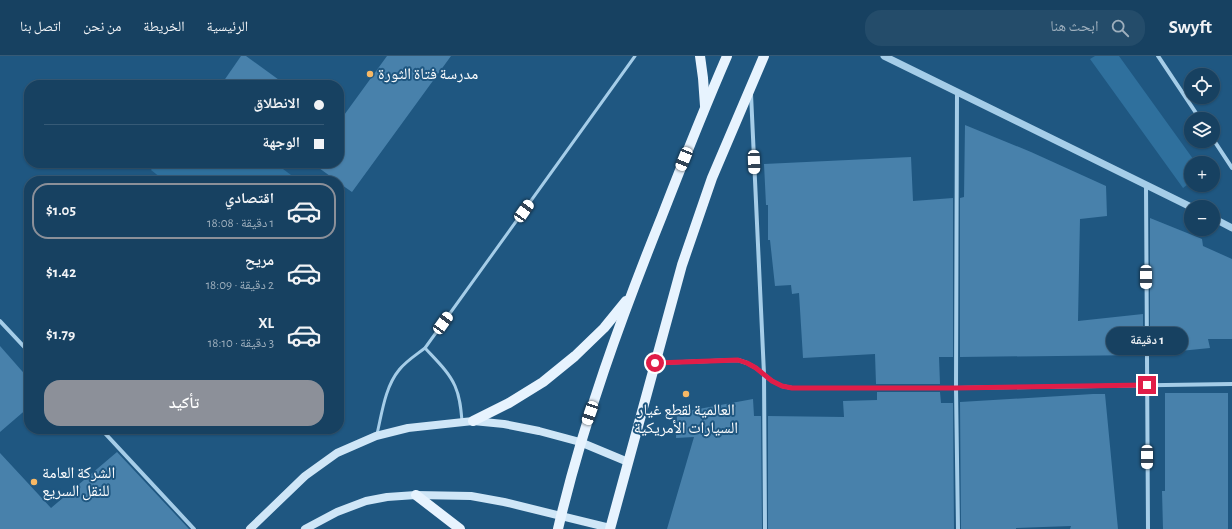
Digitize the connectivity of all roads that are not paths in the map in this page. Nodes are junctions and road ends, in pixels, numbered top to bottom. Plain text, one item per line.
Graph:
1 (635, 56) edge
2 (700, 56) edge
3 (727, 56) edge
4 (764, 56) edge
5 (884, 56) edge
6 (1158, 56) edge
7 (751, 86) junction
8 (957, 93) junction
9 (705, 108) junction
10 (1195, 112) edge
11 (1219, 148) edge
12 (1232, 168) edge
13 (1146, 184) junction
14 (1184, 203) edge
15 (1220, 222) edge
16 (1232, 228) edge
17 (630, 296) junction
18 (0, 321) edge
19 (24, 347) edge
20 (425, 348) junction
21 (655, 363) junction
22 (764, 374) junction
23 (1232, 384) edge
24 (1147, 385) junction
25 (956, 388) junction
26 (468, 422) junction
27 (106, 434) edge
28 (376, 436) junction
29 (580, 442) junction
30 (628, 462) junction
31 (416, 495) junction
32 (562, 515) junction
33 (610, 528) edge
34 (194, 529) edge
35 (250, 529) edge
36 (305, 529) edge
37 (460, 529) edge
38 (558, 529) edge
39 (765, 529) edge
40 (958, 529) edge
41 (1148, 529) edge

1 - 20 lane
2 - 9 main road
3 - 9 main road
4 - 7 main road
5 - 8 street
6 - 10 street
7 - 21 main road
7 - 22 street
8 - 13 street
8 - 25 street
9 - 17 main road
11 - 12 street
13 - 14 street
13 - 24 street
15 - 16 street
17 - 26 main road
17 - 29 main road
18 - 19 street
20 - 26 lane
20 - 28 lane
21 - 22 street
21 - 30 main road
22 - 25 street
22 - 39 street
23 - 24 street
24 - 25 street
24 - 41 street
25 - 40 street
26 - 28 main road
26 - 29 main road
27 - 34 street
28 - 35 main road
29 - 30 main road
29 - 32 main road
30 - 33 main road
31 - 32 main road
31 - 36 main road
31 - 37 main road
32 - 33 main road
32 - 38 main road

